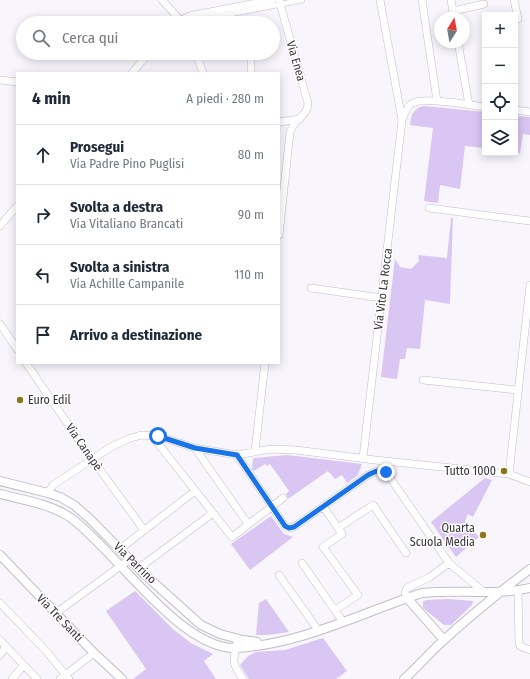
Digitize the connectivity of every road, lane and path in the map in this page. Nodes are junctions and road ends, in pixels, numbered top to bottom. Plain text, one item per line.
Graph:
1 (162, 0) edge
2 (272, 0) edge
3 (302, 0) edge
4 (380, 0) edge
5 (422, 0) edge
6 (451, 0) edge
7 (514, 0) edge
8 (280, 2) edge
9 (484, 4) dead end
10 (453, 12) edge
11 (459, 12) edge
12 (517, 12) edge
13 (175, 16) edge
14 (189, 16) edge
15 (210, 16) edge
16 (459, 48) edge
17 (143, 60) edge
18 (198, 60) edge
19 (251, 60) edge
20 (133, 72) edge
21 (203, 72) edge
22 (251, 72) edge
23 (0, 80) edge
24 (16, 82) edge
25 (437, 101) junction
26 (469, 105) junction
27 (482, 107) edge
28 (518, 110) edge
29 (530, 112) edge
30 (300, 119) junction
31 (402, 120) junction
32 (280, 122) edge
33 (16, 207) edge
34 (429, 208) dead end
35 (280, 219) edge
36 (530, 221) edge
37 (0, 226) edge
38 (530, 285) edge
39 (311, 288) dead end
40 (382, 298) junction
41 (0, 324) edge
42 (16, 348) edge
43 (27, 364) edge
44 (265, 364) edge
45 (423, 380) dead end
46 (518, 390) junction
47 (152, 436) junction
48 (195, 448) junction
49 (255, 451) junction
50 (237, 455) junction
51 (364, 458) junction
52 (92, 459) junction
53 (509, 474) junction
54 (0, 481) edge
55 (530, 482) edge
56 (195, 491) junction
57 (48, 493) junction
58 (0, 494) edge
59 (283, 498) dead end
60 (323, 506) junction
61 (272, 507) junction
62 (213, 513) junction
63 (248, 524) junction
64 (338, 528) junction
65 (144, 530) junction
66 (120, 549) junction
67 (406, 553) dead end
68 (0, 557) edge
69 (130, 559) junction
70 (302, 563) dead end
71 (449, 563) junction
72 (121, 566) junction
73 (139, 568) junction
74 (530, 568) edge
75 (279, 575) dead end
76 (530, 588) edge
77 (518, 591) junction
78 (484, 592) junction
79 (499, 592) junction
80 (407, 598) junction
81 (0, 603) edge
82 (335, 610) junction
83 (56, 613) junction
84 (343, 622) junction
85 (318, 630) junction
86 (238, 639) junction
87 (0, 640) edge
88 (444, 640) junction
89 (270, 643) junction
90 (6, 647) junction
91 (236, 648) junction
92 (530, 650) edge
93 (94, 652) junction
94 (0, 655) edge
95 (24, 665) junction
96 (65, 678) edge
97 (12, 679) edge
98 (37, 679) edge
99 (122, 679) edge
100 (243, 679) edge
101 (404, 679) edge

1 - 13 street
2 - 14 street
3 - 8 street
4 - 31 street
5 - 25 street
6 - 10 street
7 - 12 street
8 - 15 street
8 - 30 street, Via Enea
9 - 11 street
16 - 26 street
17 - 20 street
18 - 21 street
19 - 22 street
23 - 24 street
25 - 26 street
25 - 31 street
26 - 27 street
28 - 29 street
30 - 32 street
30 - 35 street, Via Enea
31 - 40 street, Via Vito La Rocca
33 - 37 street
34 - 36 street
38 - 46 street
39 - 40 street
40 - 51 street, Via Vito La Rocca
41 - 42 street
43 - 52 street, Via Canapè
44 - 49 street
45 - 46 street
46 - 53 street
47 - 48 street
47 - 52 street
47 - 56 street
48 - 50 street
48 - 63 street
49 - 50 street
49 - 51 street
50 - 61 street
51 - 53 street
52 - 57 street
52 - 65 street, Via Canapè
53 - 55 street
54 - 57 street, Via Parrino
56 - 62 street
56 - 65 street
57 - 66 street, Via Parrino
58 - 72 street, Via Parrino
59 - 61 street
60 - 61 street
60 - 64 street
60 - 71 street
61 - 63 street
62 - 63 street
62 - 73 street
64 - 67 street
64 - 82 street
65 - 66 street
66 - 69 street, Via Parrino
68 - 83 street, Via Tre Santi
69 - 72 street
69 - 73 street, Via Parrino
70 - 82 street
71 - 78 street
71 - 80 street
72 - 83 street
72 - 91 street, Via Parrino
73 - 86 street, Via Parrino
74 - 79 street
75 - 85 street
76 - 77 street, Via Parrino
77 - 79 street, Via Parrino
77 - 92 street
78 - 79 street, Via Parrino
78 - 80 street, Via Parrino
79 - 88 street
80 - 84 street, Via Parrino
80 - 88 street
81 - 96 street
82 - 84 street
83 - 93 street, Via Tre Santi
84 - 85 street, Via Parrino
85 - 89 street, Via Parrino
86 - 89 street, Via Parrino
86 - 91 street
87 - 90 street
88 - 101 street
89 - 91 street, Via Parrino
90 - 94 street
90 - 95 street
91 - 100 street
93 - 96 street
93 - 99 street, Via Tre Santi
95 - 97 street
95 - 98 street

